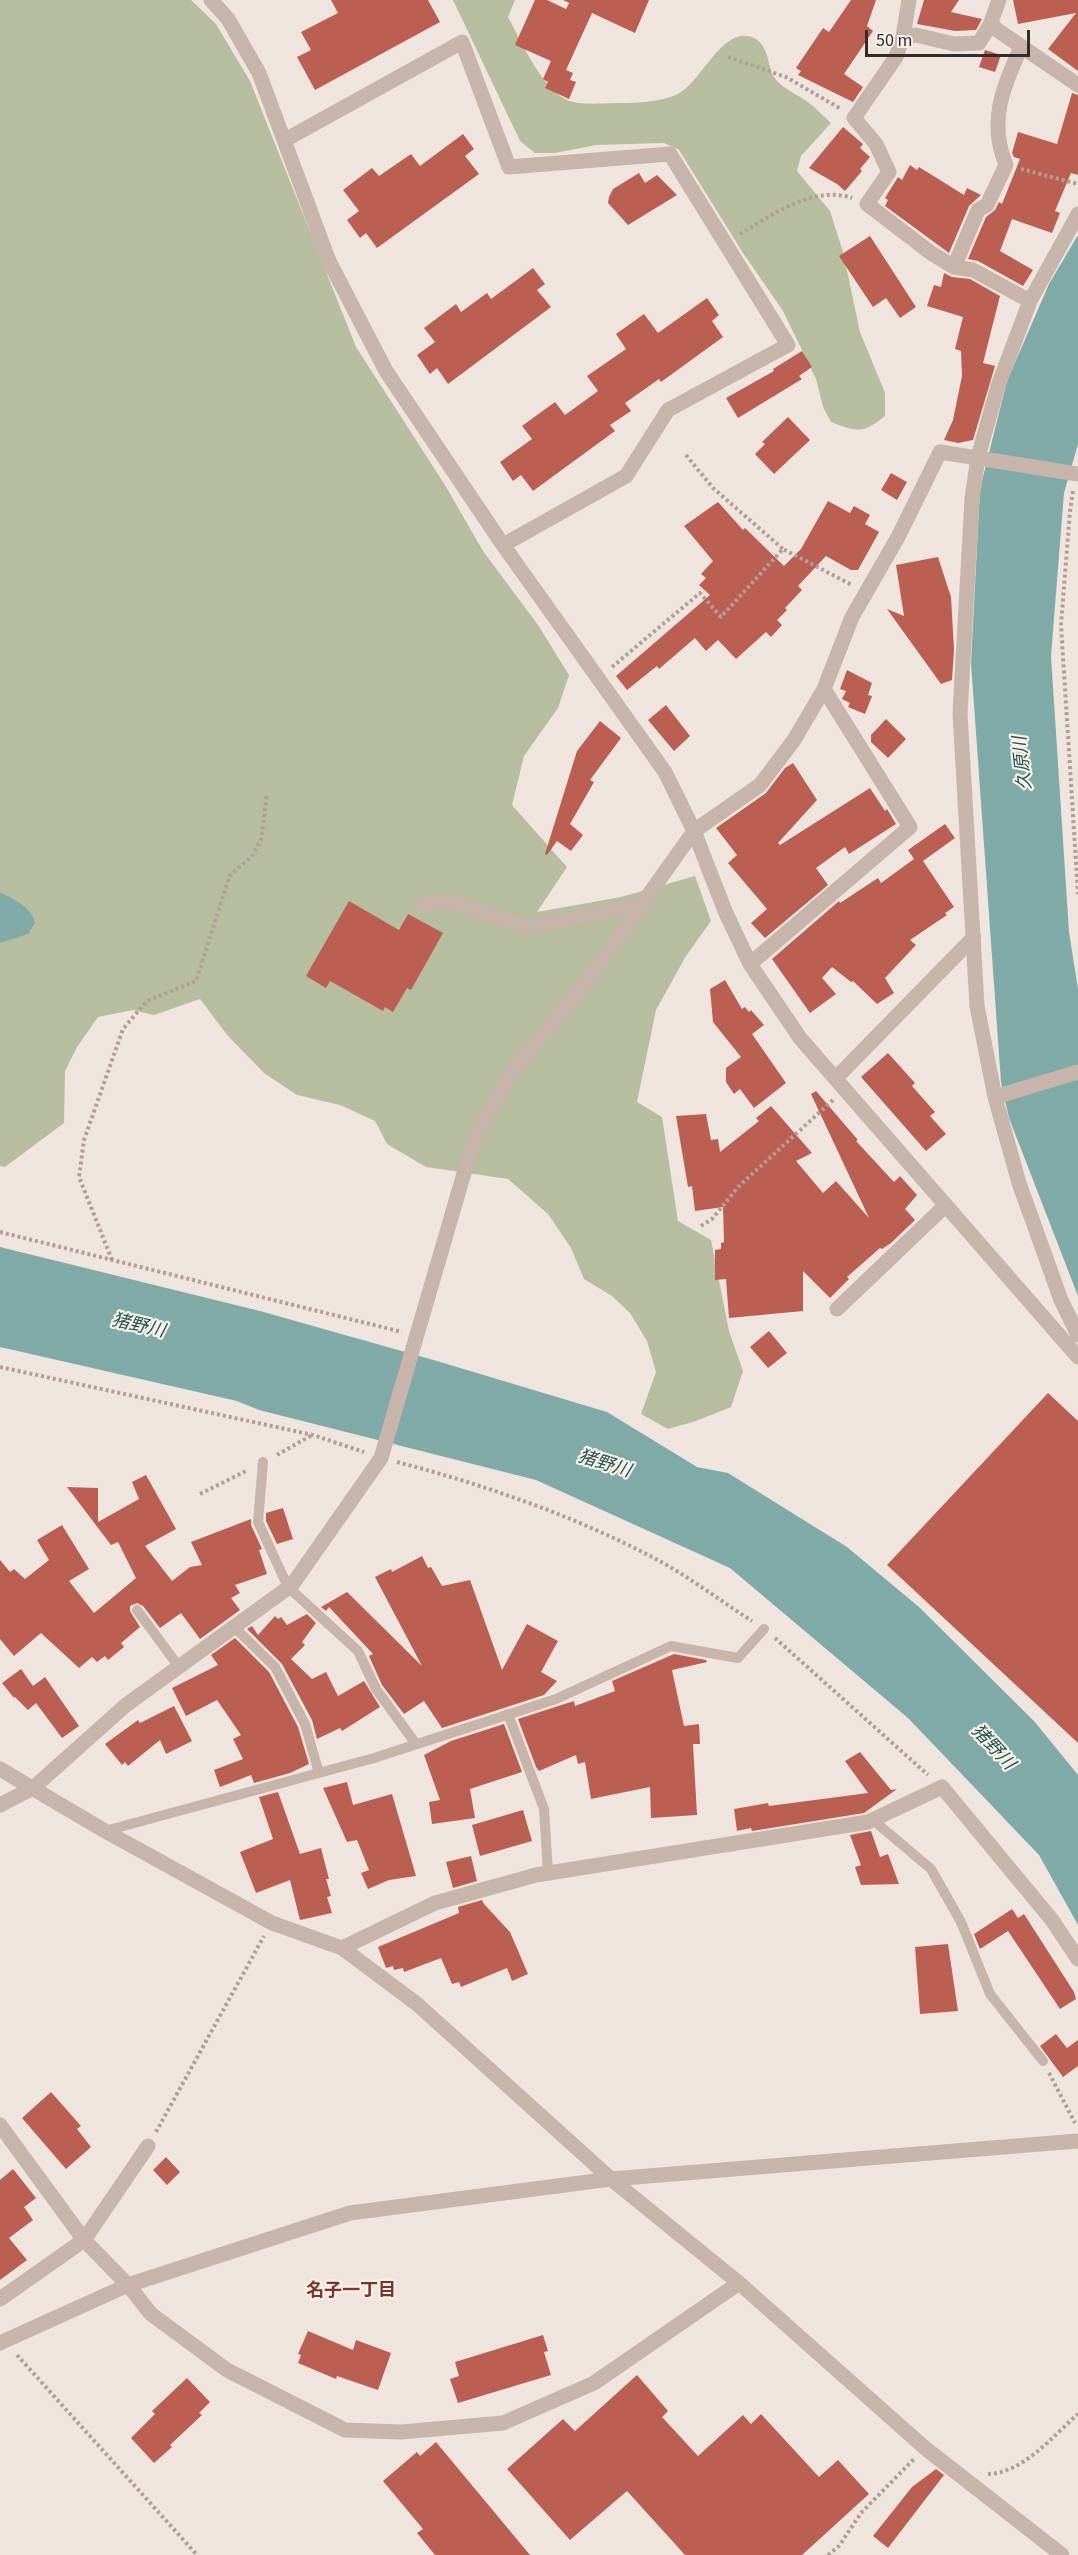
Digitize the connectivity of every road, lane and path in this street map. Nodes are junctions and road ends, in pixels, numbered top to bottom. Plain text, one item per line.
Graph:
1 (211, 0) edge
2 (909, 0) edge
3 (999, 0) edge
4 (990, 25) junction
5 (903, 37) junction
6 (1021, 47) junction
7 (728, 57) dead end
8 (1078, 85) edge
9 (854, 118) junction
10 (285, 140) junction
11 (1006, 165) junction
12 (1078, 184) edge
13 (867, 204) junction
14 (1078, 214) edge
15 (724, 243) junction
16 (954, 267) junction
17 (1030, 301) junction
18 (686, 455) dead end
19 (978, 457) junction
20 (1077, 474) edge
21 (503, 544) junction
22 (783, 549) junction
23 (866, 592) junction
24 (598, 679) junction
25 (824, 689) junction
26 (267, 794) dead end
27 (694, 831) junction
28 (1078, 894) edge
29 (642, 904) junction
30 (421, 905) dead end
31 (974, 937) junction
32 (750, 964) junction
33 (1078, 1072) edge
34 (840, 1084) junction
35 (994, 1097) junction
36 (945, 1206) junction
37 (701, 1226) dead end
38 (0, 1232) edge
39 (112, 1260) junction
40 (837, 1309) dead end
41 (417, 1335) junction
42 (1078, 1335) edge
43 (1078, 1357) edge
44 (0, 1367) edge
45 (382, 1453) junction
46 (264, 1462) dead end
47 (288, 1587) junction
48 (137, 1610) dead end
49 (234, 1627) junction
50 (764, 1629) junction
51 (179, 1667) junction
52 (508, 1714) junction
53 (416, 1744) junction
54 (0, 1768) edge
55 (319, 1773) junction
56 (942, 1787) junction
57 (33, 1788) junction
58 (0, 1805) edge
59 (873, 1820) junction
60 (105, 1832) junction
61 (548, 1873) junction
62 (272, 1923) junction
63 (342, 1948) junction
64 (1078, 1959) edge
65 (1043, 2061) joint
66 (0, 2125) edge
67 (1078, 2129) edge
68 (1078, 2141) edge
69 (148, 2146) joint
70 (611, 2180) junction
71 (84, 2240) junction
72 (739, 2283) junction
73 (128, 2285) junction
74 (0, 2299) edge
75 (1, 2340) edge
76 (1078, 2414) edge
77 (925, 2448) junction
78 (960, 2475) junction
79 (197, 2555) edge
80 (828, 2555) edge
81 (1062, 2555) edge

1 - 10 street
2 - 5 street
3 - 4 street
4 - 5 street
4 - 6 street
5 - 9 street
6 - 8 street
6 - 11 street
7 - 9 path
9 - 13 street
10 - 15 street
10 - 21 street
11 - 12 path
11 - 16 street
13 - 15 path
13 - 16 street
14 - 17 street
15 - 21 street
16 - 17 street
17 - 19 street
18 - 22 path
19 - 20 street
19 - 23 street
19 - 31 street
20 - 28 path
21 - 24 street
22 - 23 path
22 - 24 path
23 - 25 street
24 - 27 street
25 - 27 street
25 - 32 street
26 - 39 path
27 - 29 street
27 - 32 street
29 - 30 street
29 - 41 street
31 - 34 street
31 - 35 street
32 - 34 street
33 - 35 street
34 - 36 street
34 - 37 path
35 - 42 street
36 - 40 street
36 - 43 street
38 - 39 path
39 - 41 path
41 - 45 street
44 - 45 path
45 - 47 street
45 - 50 path
46 - 47 lane
47 - 49 street
47 - 53 lane
48 - 51 lane
49 - 51 street
49 - 55 lane
50 - 52 lane
50 - 56 path
51 - 57 street
52 - 53 lane
52 - 61 lane
53 - 55 lane
54 - 57 street
55 - 60 lane
56 - 59 street
56 - 64 street
57 - 58 street
57 - 60 street
59 - 61 street
59 - 65 lane
60 - 62 street
61 - 63 street
62 - 63 street
62 - 69 path
63 - 70 street
65 - 67 path
66 - 71 street
68 - 70 street
69 - 71 street
70 - 72 street
70 - 73 street
71 - 73 street
71 - 74 street
72 - 73 street
72 - 77 street
73 - 75 street
75 - 79 path
76 - 78 path
77 - 78 street
77 - 80 path
78 - 81 street

